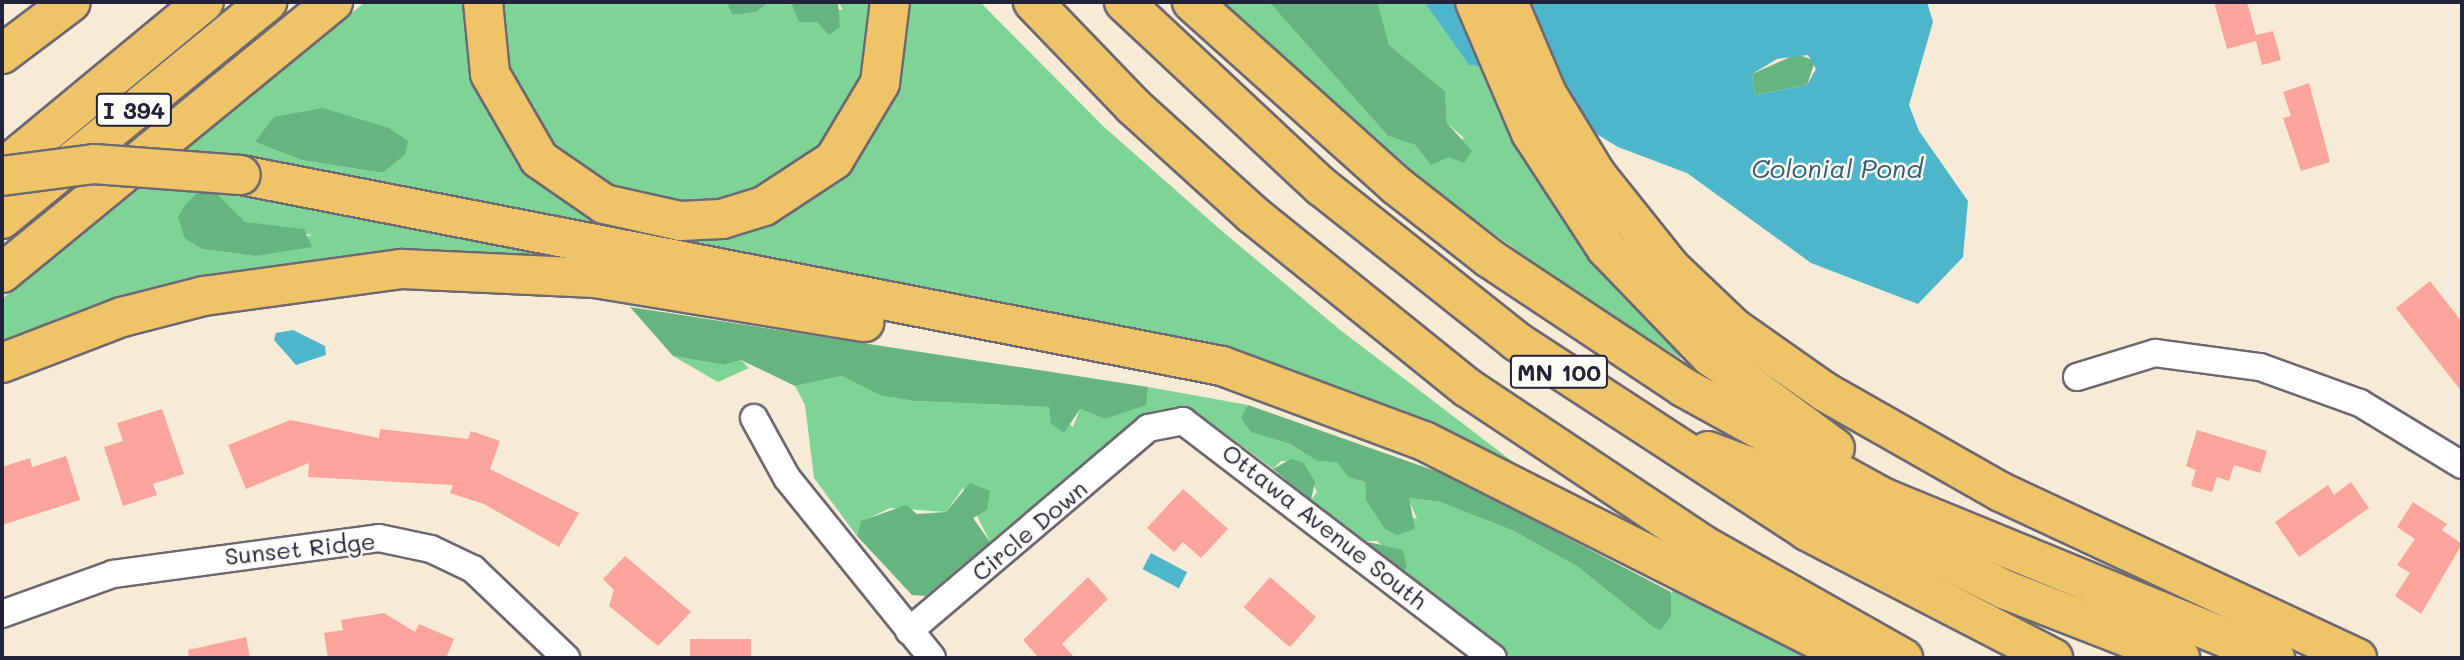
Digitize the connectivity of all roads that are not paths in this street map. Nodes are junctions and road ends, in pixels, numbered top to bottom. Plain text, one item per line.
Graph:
1 (71, 2) edge
2 (163, 2) edge
3 (204, 2) edge
4 (267, 2) edge
5 (333, 2) edge
6 (483, 2) edge
7 (890, 2) edge
8 (1033, 2) edge
9 (1124, 2) edge
10 (1192, 2) edge
11 (1475, 2) edge
12 (1508, 2) edge
13 (2, 54) edge
14 (2, 141) edge
15 (2, 169) edge
16 (2, 176) edge
17 (2, 219) edge
18 (1620, 237) junction
19 (2, 273) edge
20 (2, 363) edge
21 (2077, 377) dead end
22 (1312, 397) junction
23 (754, 418) dead end
24 (1148, 428) joint
25 (1642, 428) junction
26 (2462, 465) edge
27 (1958, 526) junction
28 (2, 614) edge
29 (909, 631) junction
30 (566, 658) edge
31 (932, 658) edge
32 (1493, 658) edge
33 (1853, 658) edge
34 (1903, 658) edge
35 (2053, 658) edge
36 (2180, 658) edge
37 (2275, 658) edge
38 (2357, 658) edge

1 - 13 highway
2 - 14 highway
3 - 15 highway
4 - 17 highway, I 394
5 - 19 highway
6 - 7 highway
8 - 34 highway, MN 100
9 - 25 highway, MN 100
10 - 27 highway
11 - 18 highway
12 - 18 highway
16 - 22 highway, bridge
18 - 27 highway
18 - 38 highway
20 - 22 highway
21 - 26 street
22 - 33 highway
23 - 29 street
24 - 29 street, Circle Down
24 - 32 street, Ottawa Avenue South
25 - 35 highway, MN 100
25 - 36 highway
27 - 37 highway
28 - 30 street, Sunset Ridge
29 - 31 street

